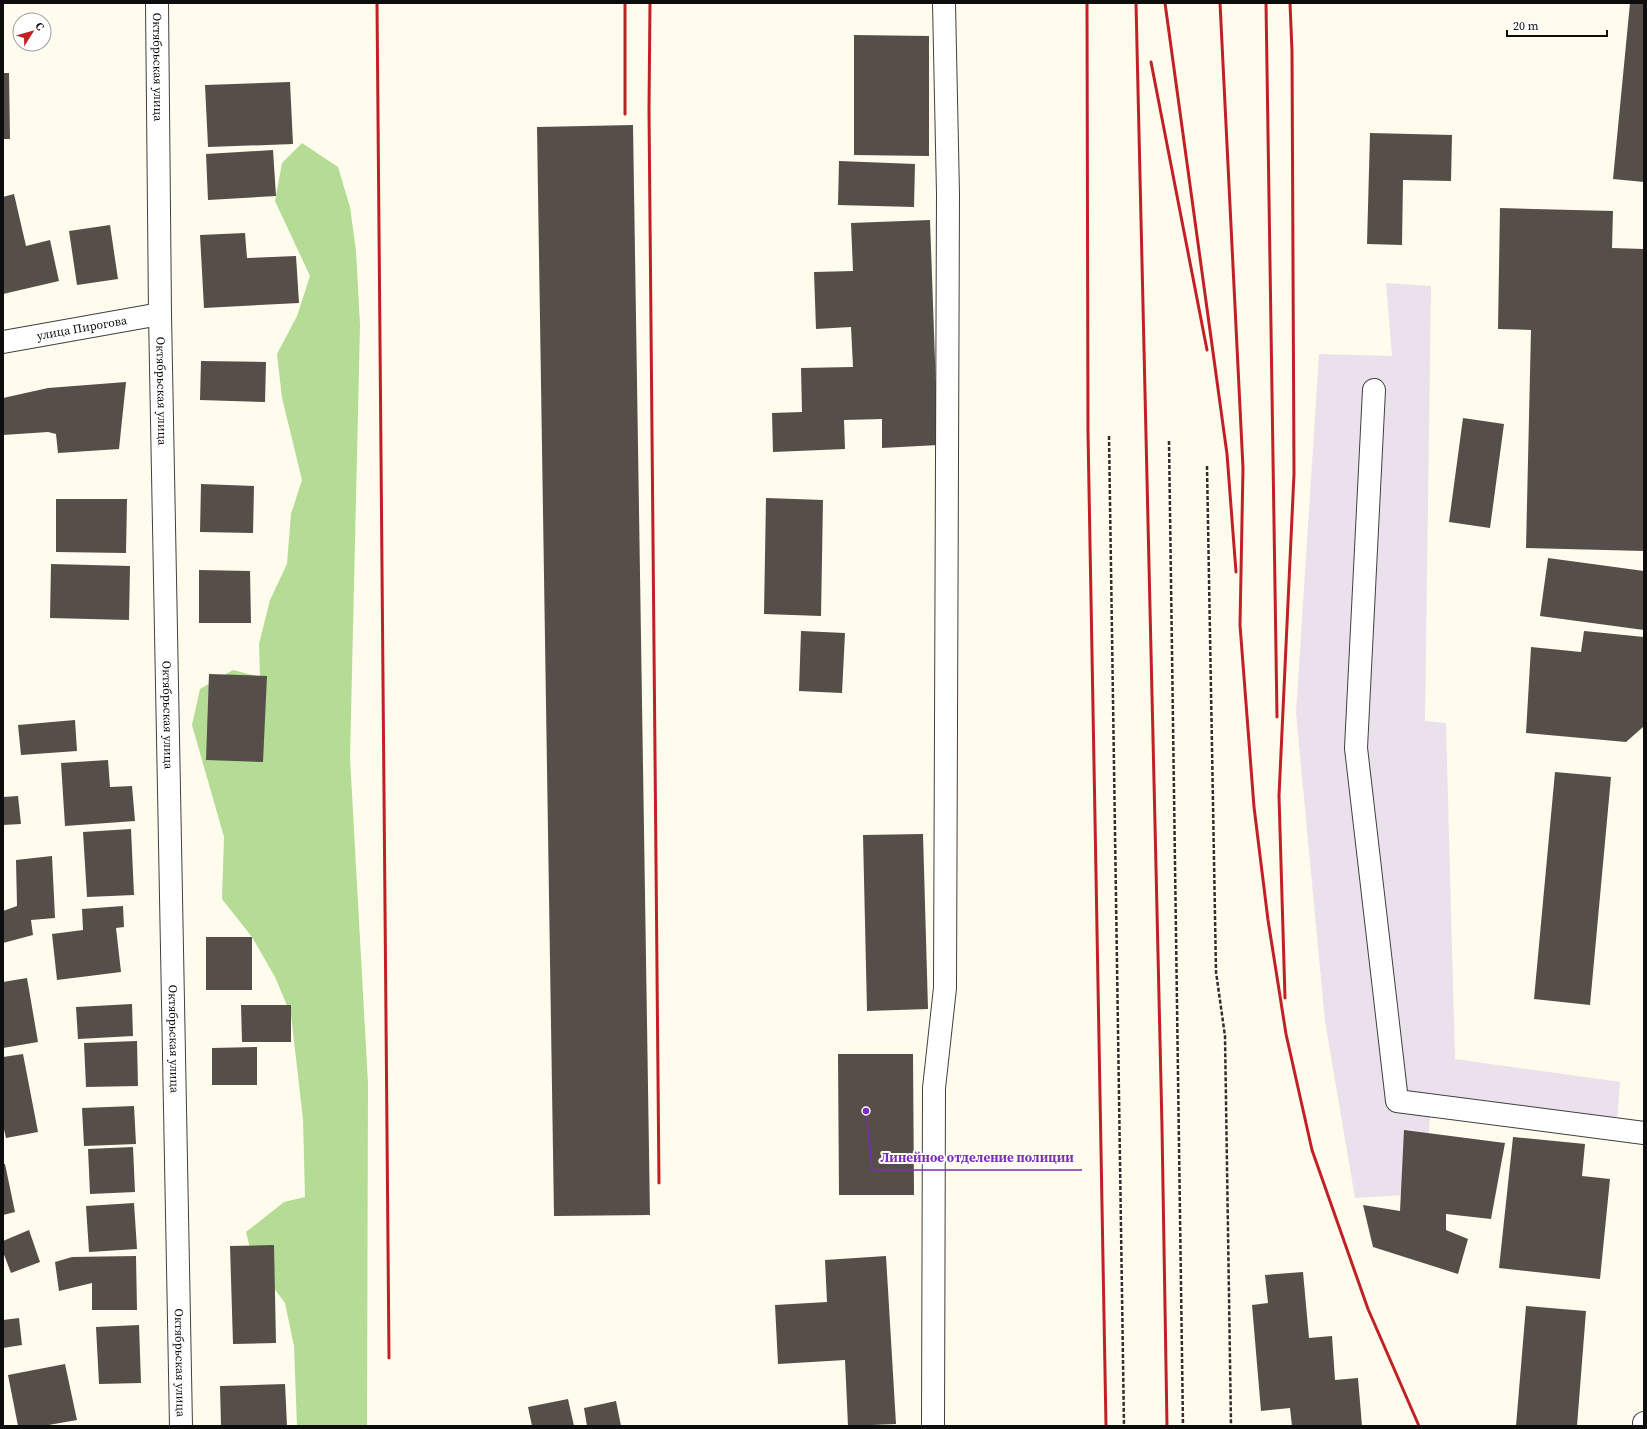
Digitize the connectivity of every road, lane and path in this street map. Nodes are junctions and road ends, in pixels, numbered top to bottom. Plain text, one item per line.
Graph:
1 (157, 3) edge
2 (944, 3) edge
3 (160, 314) junction
4 (3, 342) edge
5 (1374, 390) dead end
6 (1109, 436) dead end
7 (1169, 441) dead end
8 (1207, 466) dead end
9 (1644, 1133) edge
10 (1644, 1423) edge
11 (181, 1426) edge
12 (933, 1426) edge
13 (1124, 1426) edge
14 (1183, 1426) edge
15 (1230, 1426) edge
16 (1644, 1426) edge

1 - 3 street, Октябрьская улица
2 - 12 street
3 - 4 street, улица Пирогова
3 - 11 street, Октябрьская улица
5 - 9 street
6 - 13 path
7 - 14 path
8 - 15 path
10 - 16 street

